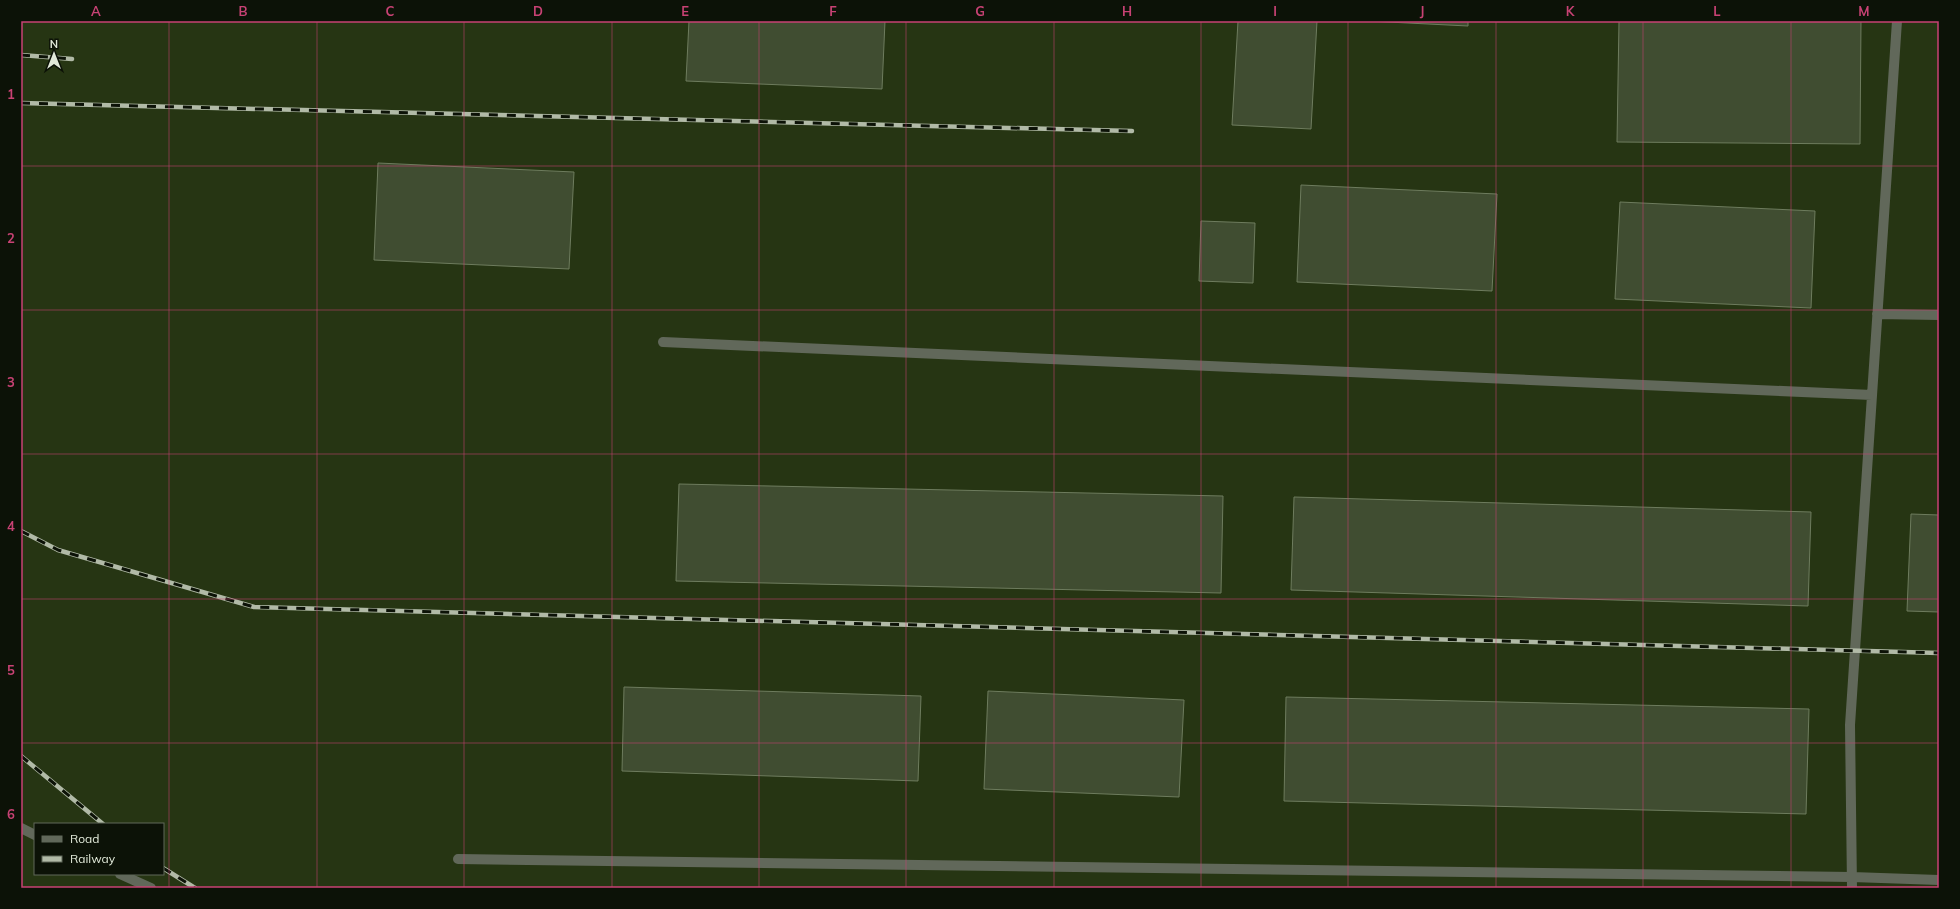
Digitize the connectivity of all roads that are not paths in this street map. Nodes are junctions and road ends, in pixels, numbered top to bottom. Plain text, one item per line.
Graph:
1 (1897, 21) edge
2 (1877, 314) junction
3 (1939, 315) edge
4 (663, 342) dead end
5 (1872, 395) junction
6 (21, 828) edge
7 (34, 834) edge
8 (458, 859) dead end
9 (122, 875) edge
10 (1852, 877) junction
11 (1939, 880) edge
12 (151, 888) edge
13 (1852, 888) edge

1 - 2 street
2 - 3 street
2 - 5 street
4 - 5 street
5 - 10 street
6 - 7 street
8 - 10 street
9 - 12 street
10 - 11 street
10 - 13 street

